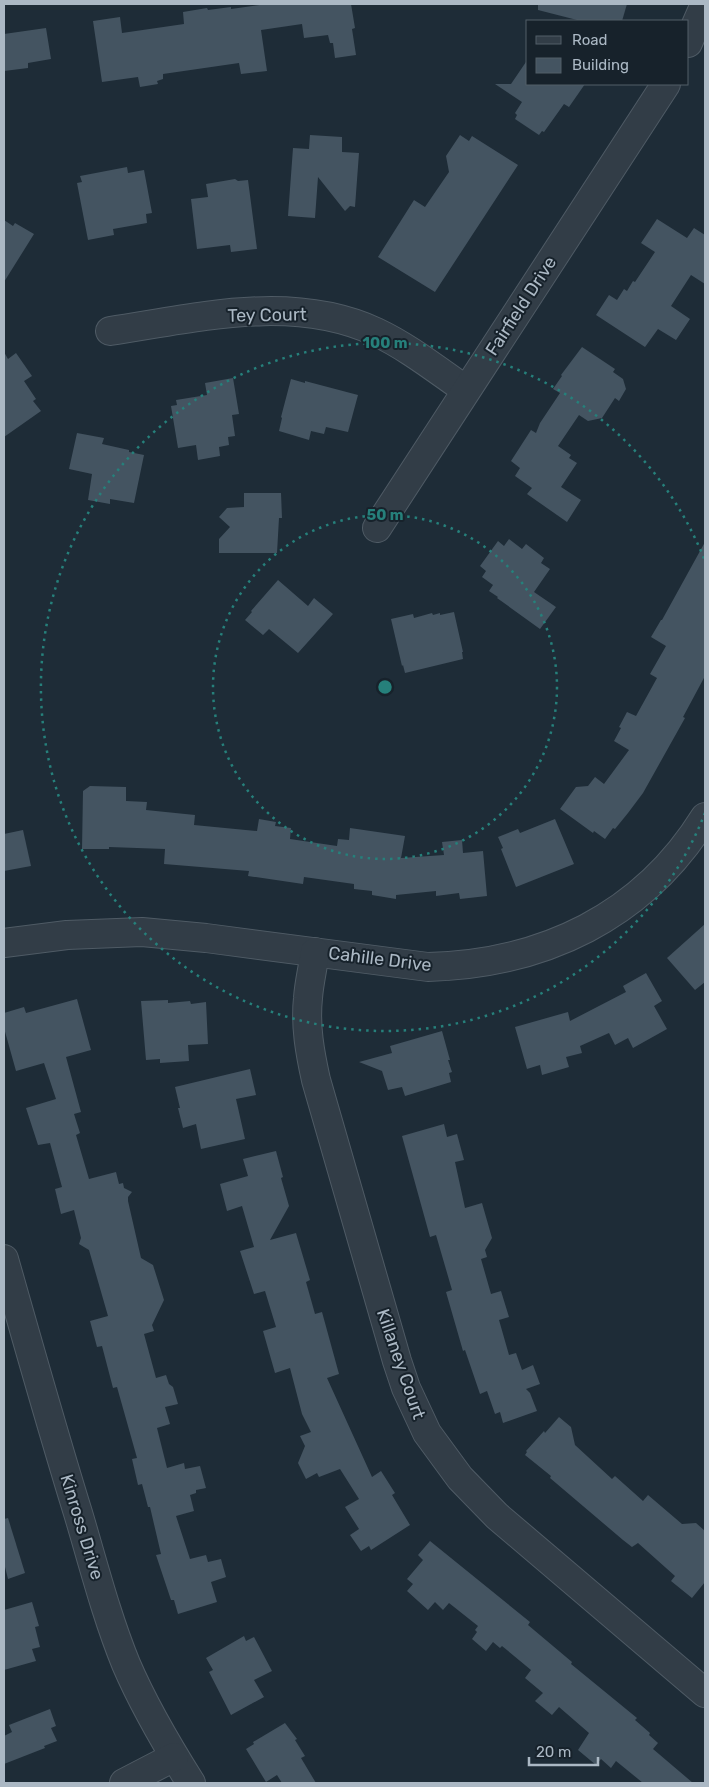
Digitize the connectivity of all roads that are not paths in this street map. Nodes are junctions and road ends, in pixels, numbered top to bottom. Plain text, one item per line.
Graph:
1 (705, 4) edge
2 (689, 42) edge
3 (665, 85) edge
4 (110, 331) dead end
5 (466, 390) junction
6 (377, 528) dead end
7 (705, 817) edge
8 (4, 943) edge
9 (315, 952) junction
10 (4, 1259) edge
11 (705, 1692) edge
12 (174, 1757) junction
13 (124, 1783) edge
14 (191, 1783) edge

1 - 2 street
3 - 5 street, Fairfield Drive
4 - 5 street, Tey Court
5 - 6 street, Fairfield Drive
7 - 9 street, Cahille Drive
8 - 9 street, Cahille Drive
9 - 11 street, Killaney Court
10 - 12 street, Kinross Drive
12 - 13 street
12 - 14 street, Kinross Drive

